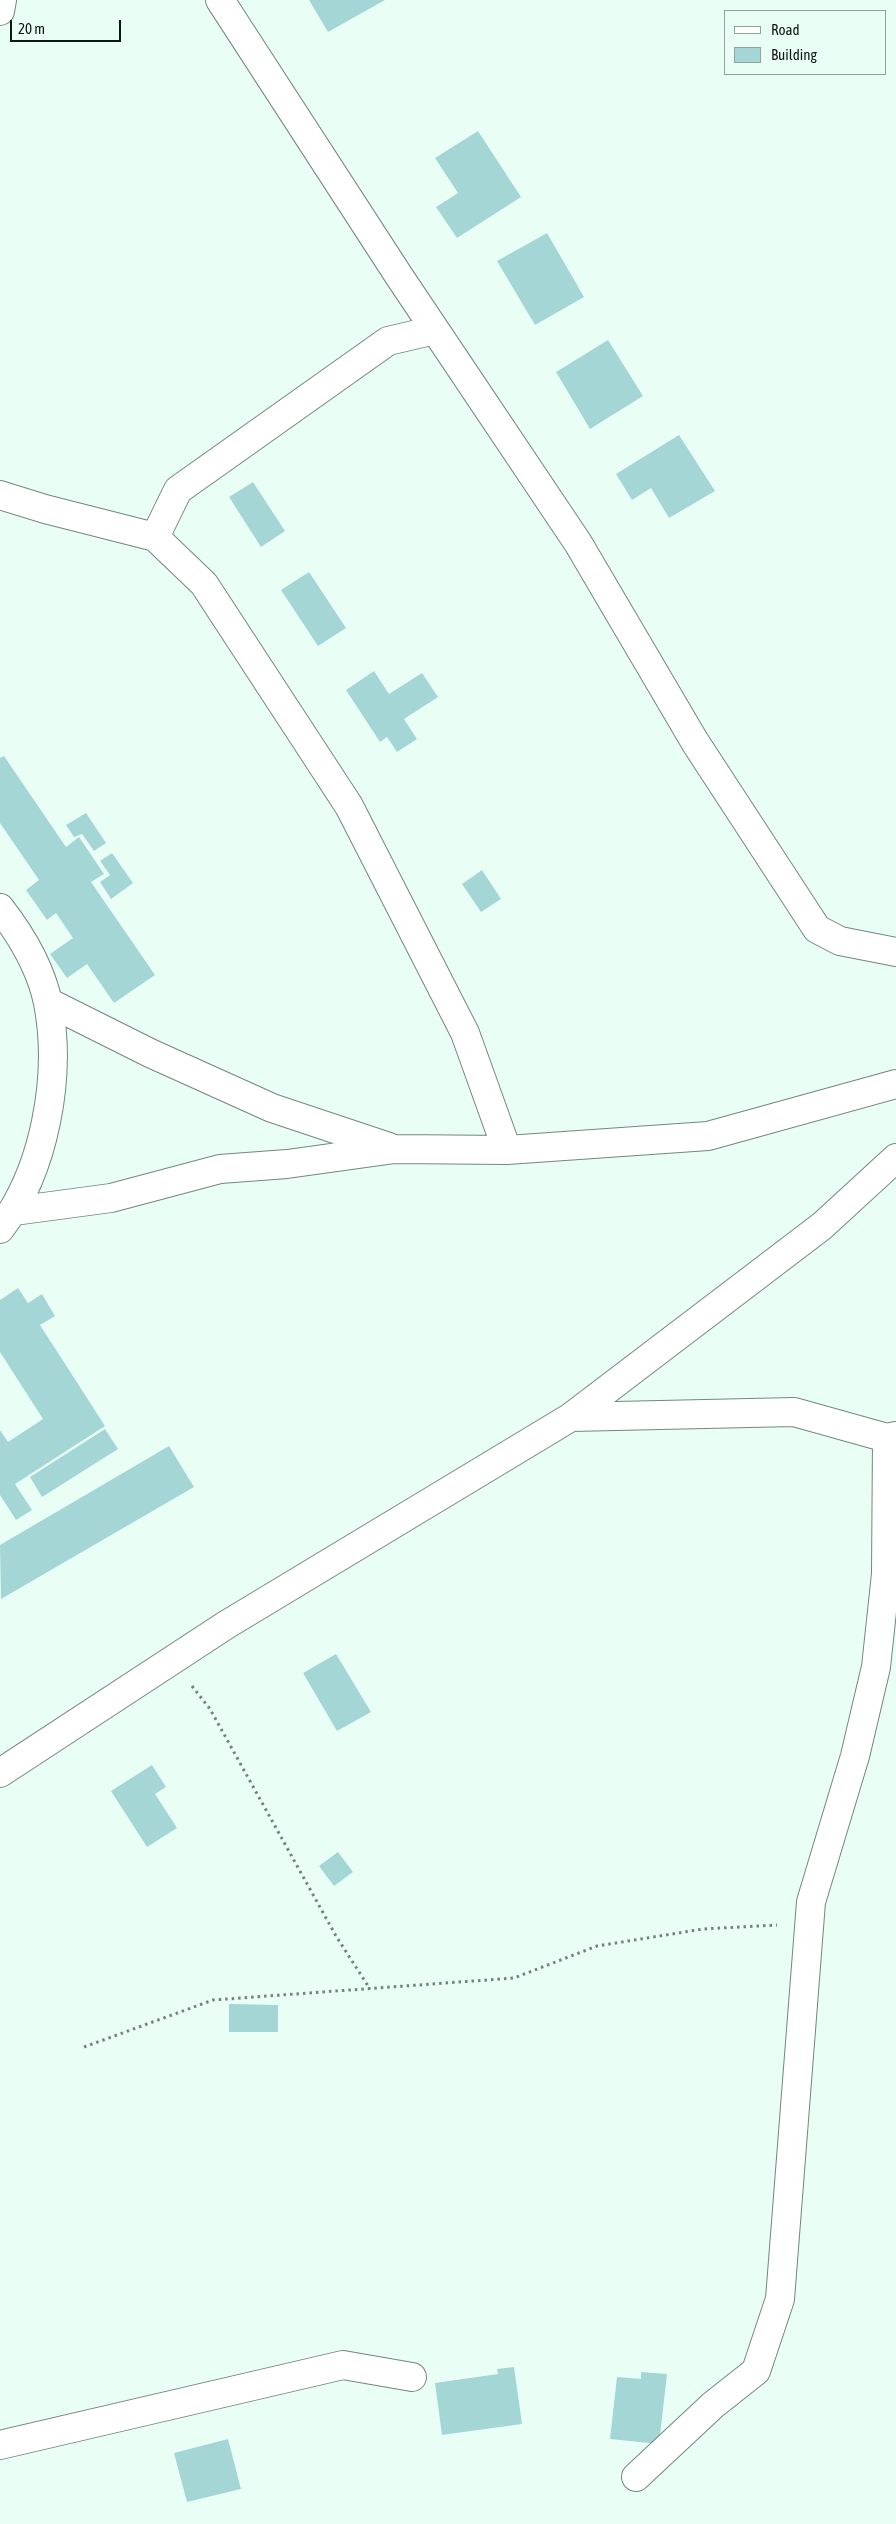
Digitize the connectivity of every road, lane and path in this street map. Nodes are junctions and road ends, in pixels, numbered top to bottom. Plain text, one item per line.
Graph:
1 (2, 0) edge
2 (220, 0) edge
3 (0, 11) edge
4 (436, 330) junction
5 (0, 495) edge
6 (155, 537) junction
7 (0, 908) edge
8 (896, 952) edge
9 (48, 1002) junction
10 (896, 1084) edge
11 (395, 1149) junction
12 (507, 1150) junction
13 (896, 1158) edge
14 (7, 1220) edge
15 (571, 1417) junction
16 (892, 1437) edge
17 (172, 1660) junction
18 (0, 1774) edge
19 (810, 1924) junction
20 (370, 1989) junction
21 (84, 2048) dead end
22 (412, 2377) dead end
23 (0, 2445) edge
24 (636, 2478) dead end

1 - 3 street
2 - 4 street
4 - 6 street
4 - 8 street
5 - 6 street
6 - 12 street
7 - 9 street
9 - 11 street
9 - 14 street
10 - 12 street
11 - 12 street
11 - 14 street
13 - 15 street
15 - 16 street
15 - 17 street
16 - 19 street
17 - 18 street
17 - 20 path
19 - 20 path
19 - 24 street
20 - 21 path
22 - 23 street

